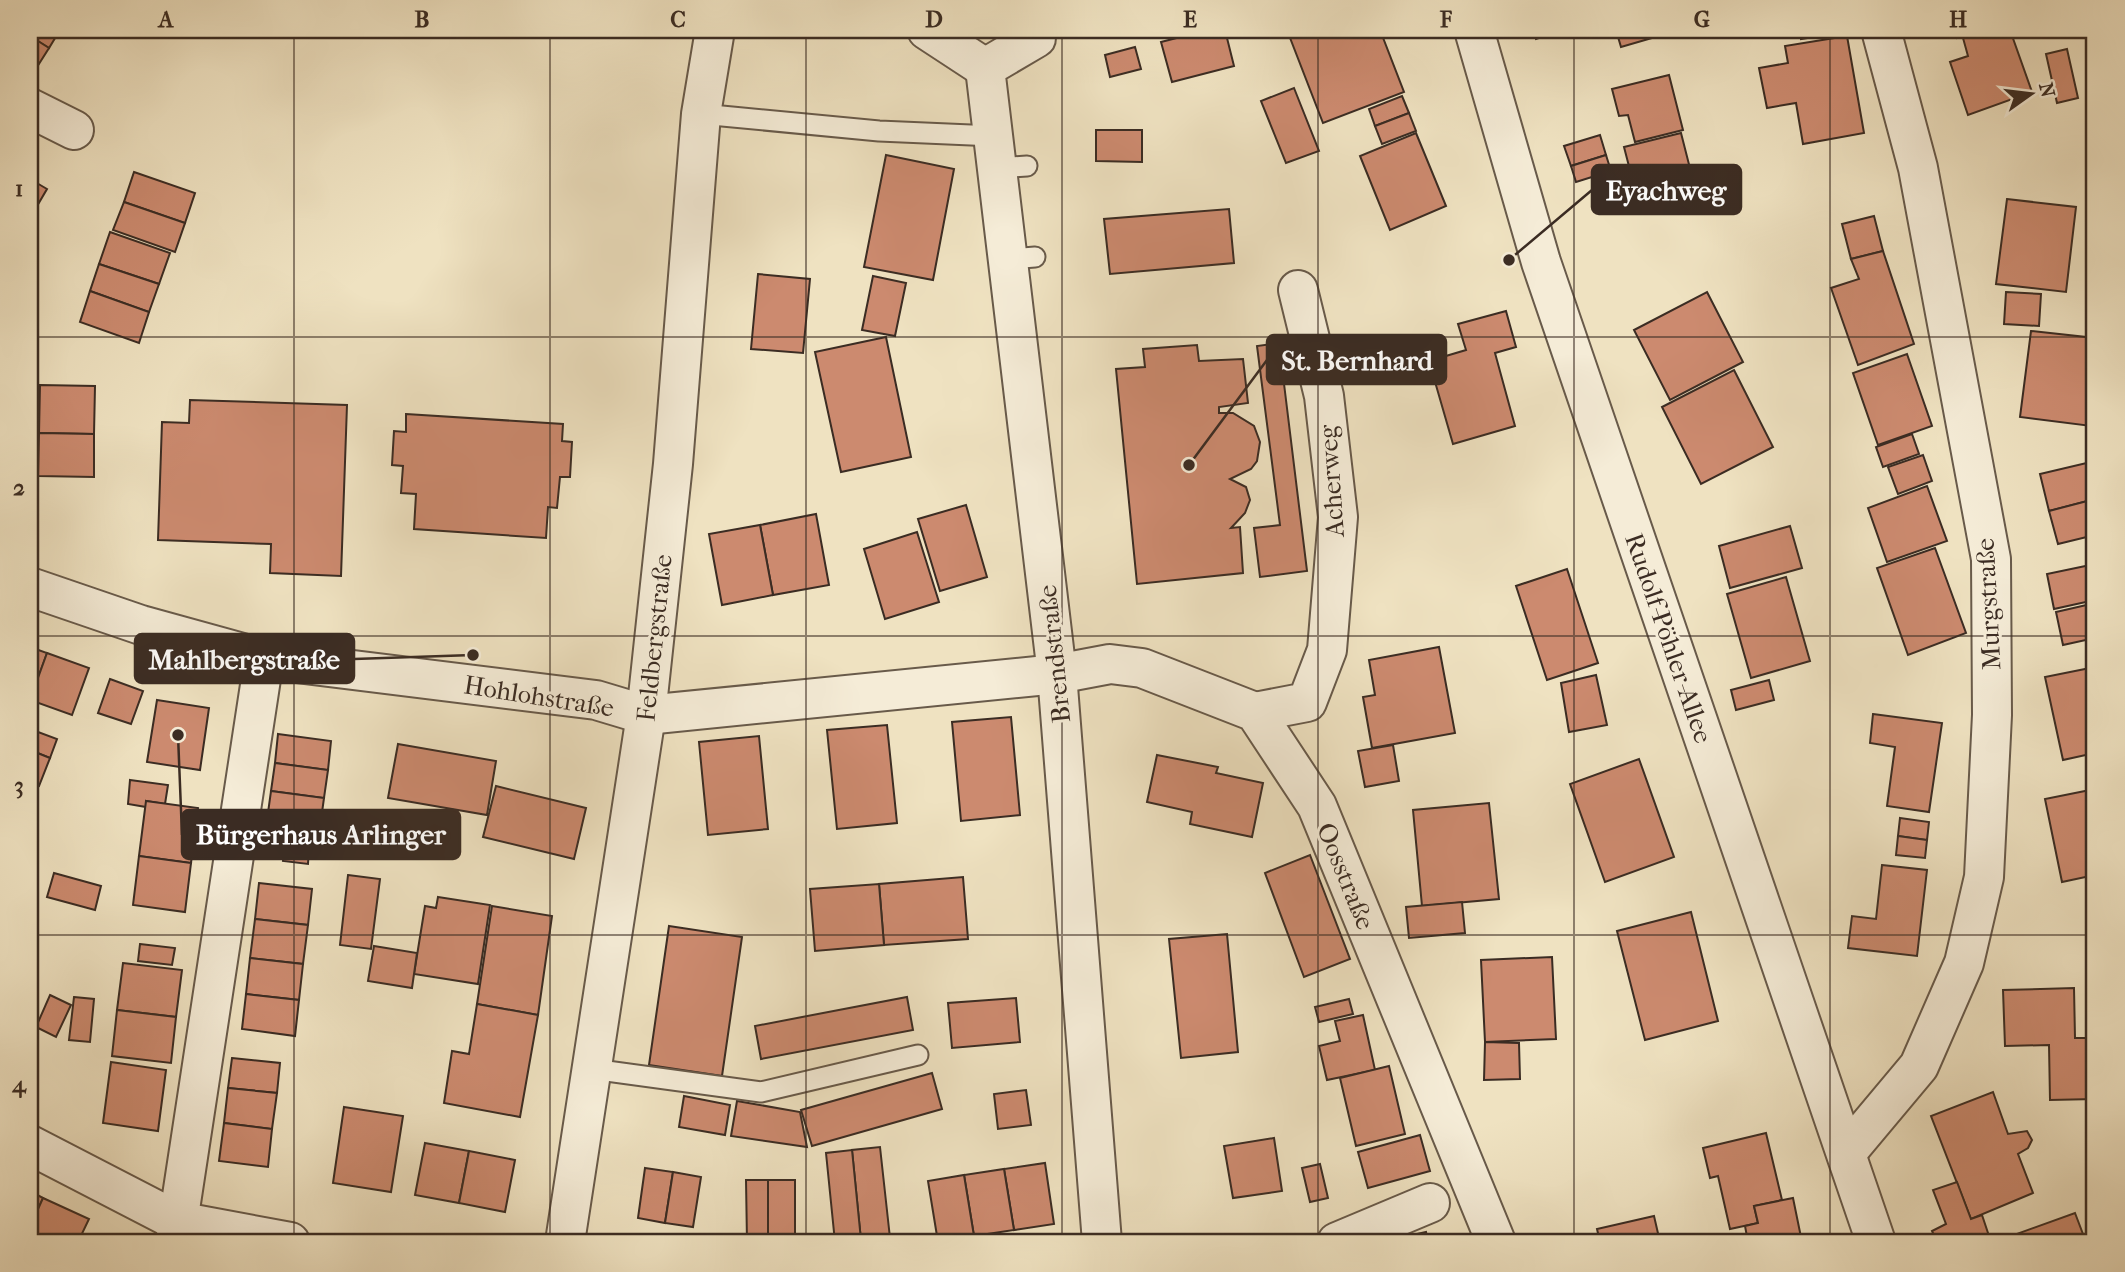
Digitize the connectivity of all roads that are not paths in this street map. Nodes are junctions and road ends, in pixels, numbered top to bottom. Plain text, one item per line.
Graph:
1 (715, 30) edge
2 (927, 30) edge
3 (1036, 30) edge
4 (1474, 30) edge
5 (1881, 30) edge
6 (985, 68) junction
7 (30, 108) edge
8 (701, 114) junction
9 (74, 130) dead end
10 (1006, 157) junction
11 (1298, 290) dead end
12 (30, 587) edge
13 (264, 659) junction
14 (1058, 674) junction
15 (1255, 712) junction
16 (646, 715) junction
17 (918, 1055) dead end
18 (592, 1069) junction
19 (30, 1146) edge
20 (1846, 1152) junction
21 (1430, 1203) dead end
22 (176, 1231) edge
23 (290, 1242) edge
24 (565, 1242) edge
25 (1102, 1242) edge
26 (1337, 1242) edge
27 (1496, 1242) edge
28 (1876, 1242) edge

1 - 8 street, Feldbergstraße
2 - 6 street
3 - 6 street
4 - 20 street, Rudolf-Pöhler-Allee
5 - 20 street, Murgstraße
6 - 10 street, Brendstraße
7 - 9 street
8 - 10 lane
8 - 16 street, Feldbergstraße
10 - 14 street, Brendstraße
11 - 15 street, Acherweg
12 - 13 street, Hohlohstraße
13 - 16 street, Hohlohstraße
13 - 22 street
14 - 15 street
14 - 16 street, Hohlohstraße
14 - 25 street, Brendstraße
15 - 27 street, Oosstraße
16 - 18 street, Feldbergstraße
17 - 18 lane
18 - 24 street, Feldbergstraße
19 - 22 street
20 - 28 street, Rudolf-Pöhler-Allee
21 - 26 street
22 - 23 street

